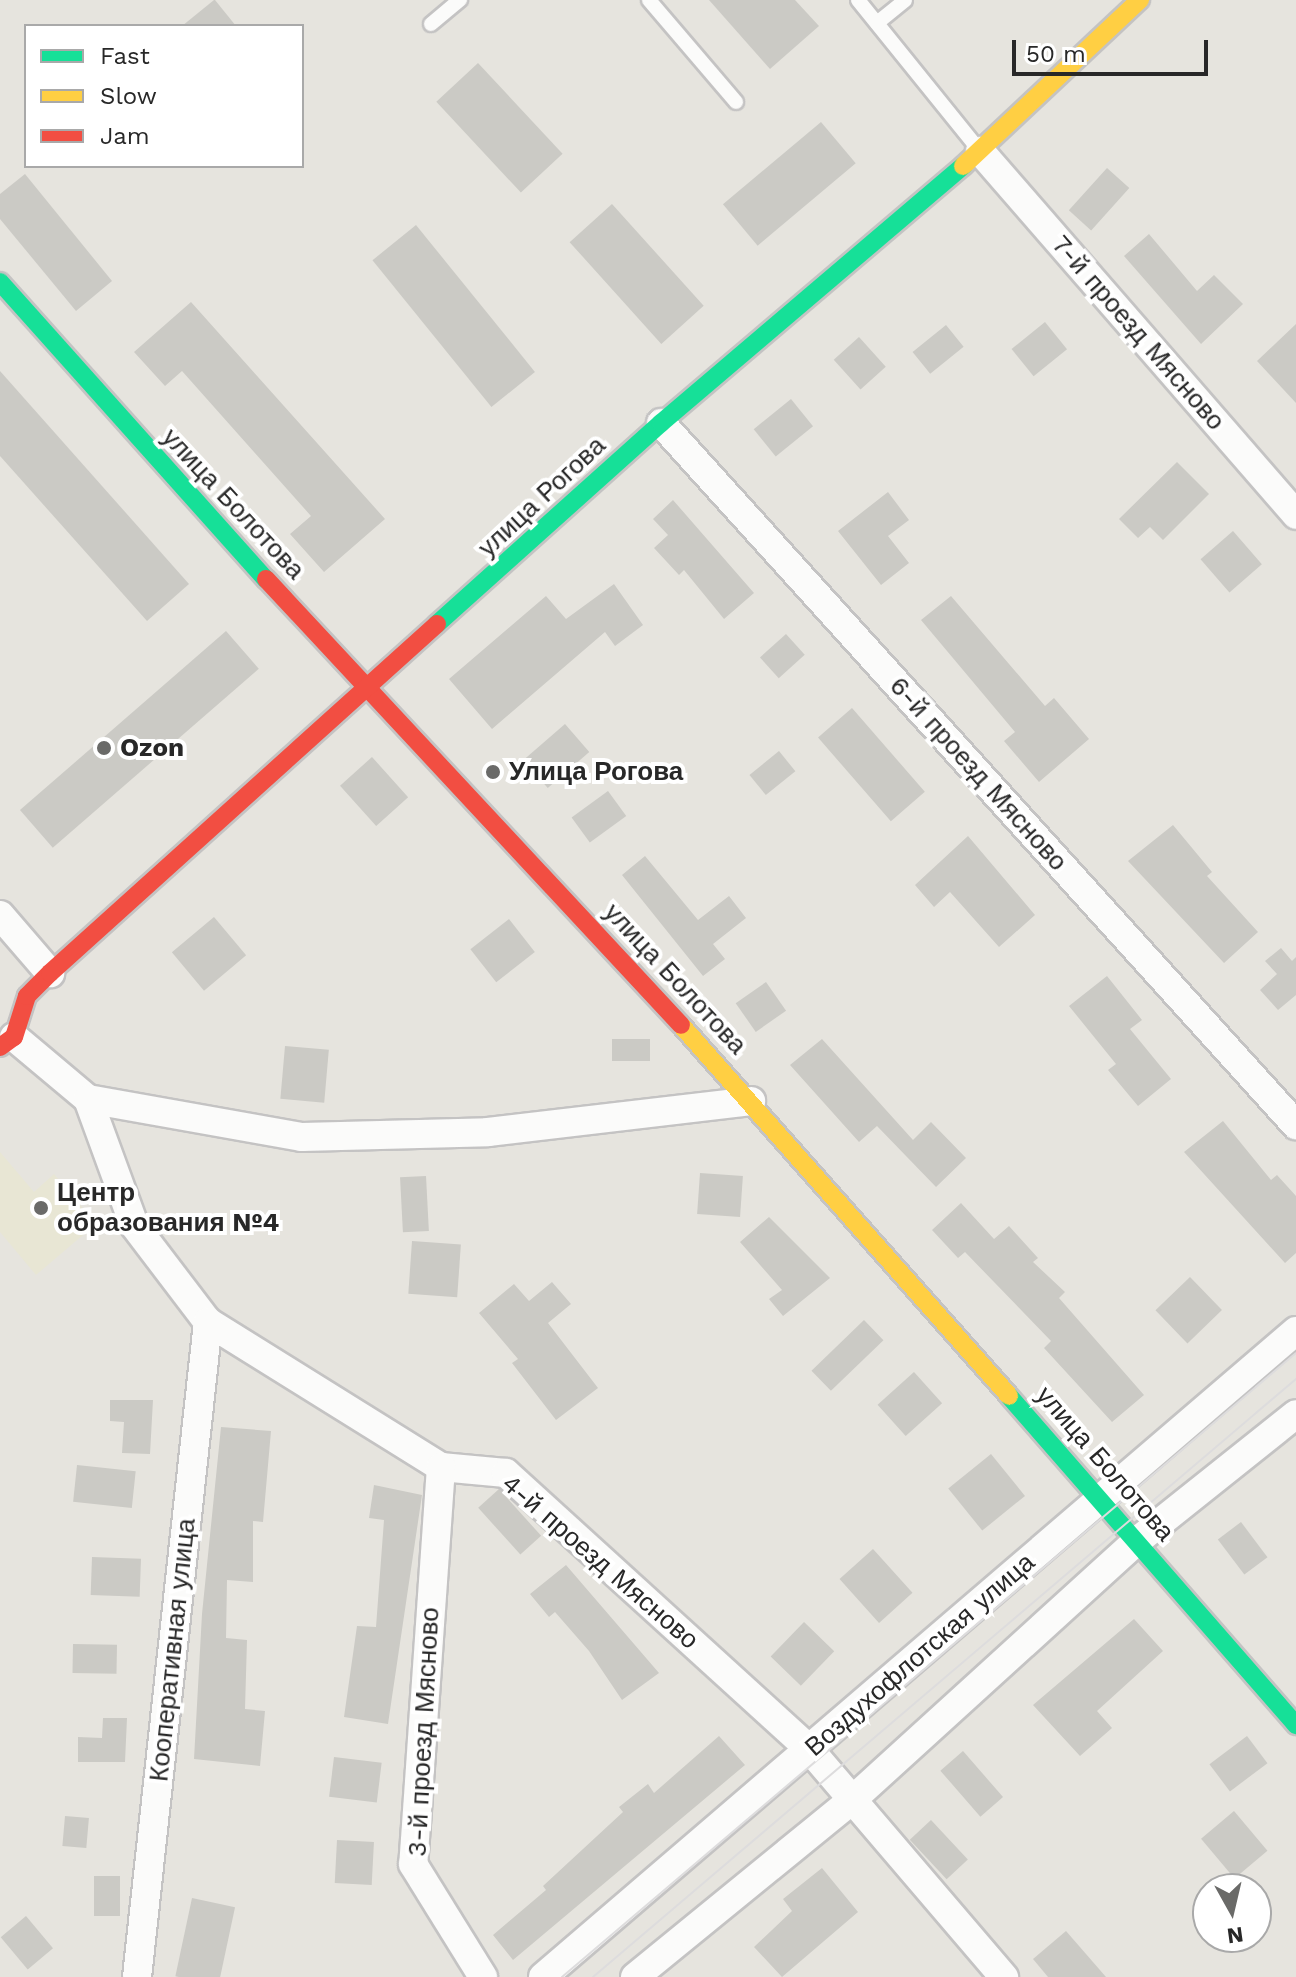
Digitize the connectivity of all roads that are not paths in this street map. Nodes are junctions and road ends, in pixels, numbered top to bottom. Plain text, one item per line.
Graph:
1 (460, 0) edge
2 (649, 0) edge
3 (858, 0) edge
4 (905, 0) edge
5 (1140, 0) edge
6 (877, 23) junction
7 (431, 24) dead end
8 (736, 102) dead end
9 (980, 151) junction
10 (0, 282) edge
11 (661, 423) junction
12 (1296, 515) edge
13 (372, 688) junction
14 (0, 915) edge
15 (50, 973) junction
16 (7, 1042) edge
17 (88, 1099) junction
18 (751, 1101) junction
19 (1296, 1125) edge
20 (208, 1322) junction
21 (1296, 1331) edge
22 (1296, 1414) edge
23 (441, 1467) junction
24 (1102, 1498) junction
25 (1137, 1541) junction
26 (1296, 1725) edge
27 (810, 1750) junction
28 (851, 1801) junction
29 (137, 1977) edge
30 (483, 1977) edge
31 (543, 1977) edge
32 (635, 1977) edge
33 (1004, 1977) edge

1 - 7 lane
2 - 8 lane
3 - 6 lane
4 - 6 lane
5 - 9 street, улица Рогова
6 - 9 lane
9 - 11 street, улица Рогова
9 - 12 street, 7-й проезд Мясново
10 - 13 street, улица Болотова
11 - 13 street, улица Рогова
11 - 19 street, 6-й проезд Мясново
13 - 15 street, улица Рогова
13 - 18 street, улица Болотова
14 - 15 street
15 - 16 street, улица Рогова
16 - 17 street, 4-й проезд Мясново
17 - 18 street
17 - 20 street, 4-й проезд Мясново
18 - 24 street, улица Болотова
20 - 23 street, 4-й проезд Мясново
20 - 29 street, Кооперативная улица
21 - 24 street, Воздухофлотская улица
22 - 25 street
23 - 27 street, 4-й проезд Мясново
23 - 30 street, 3-й проезд Мясново
24 - 25 street, улица Болотова
24 - 27 street, Воздухофлотская улица
25 - 26 street, улица Болотова
25 - 28 street
27 - 28 street, 4-й проезд Мясново
27 - 31 street, Воздухофлотская улица
28 - 32 street
28 - 33 street, 4-й проезд Мясново

